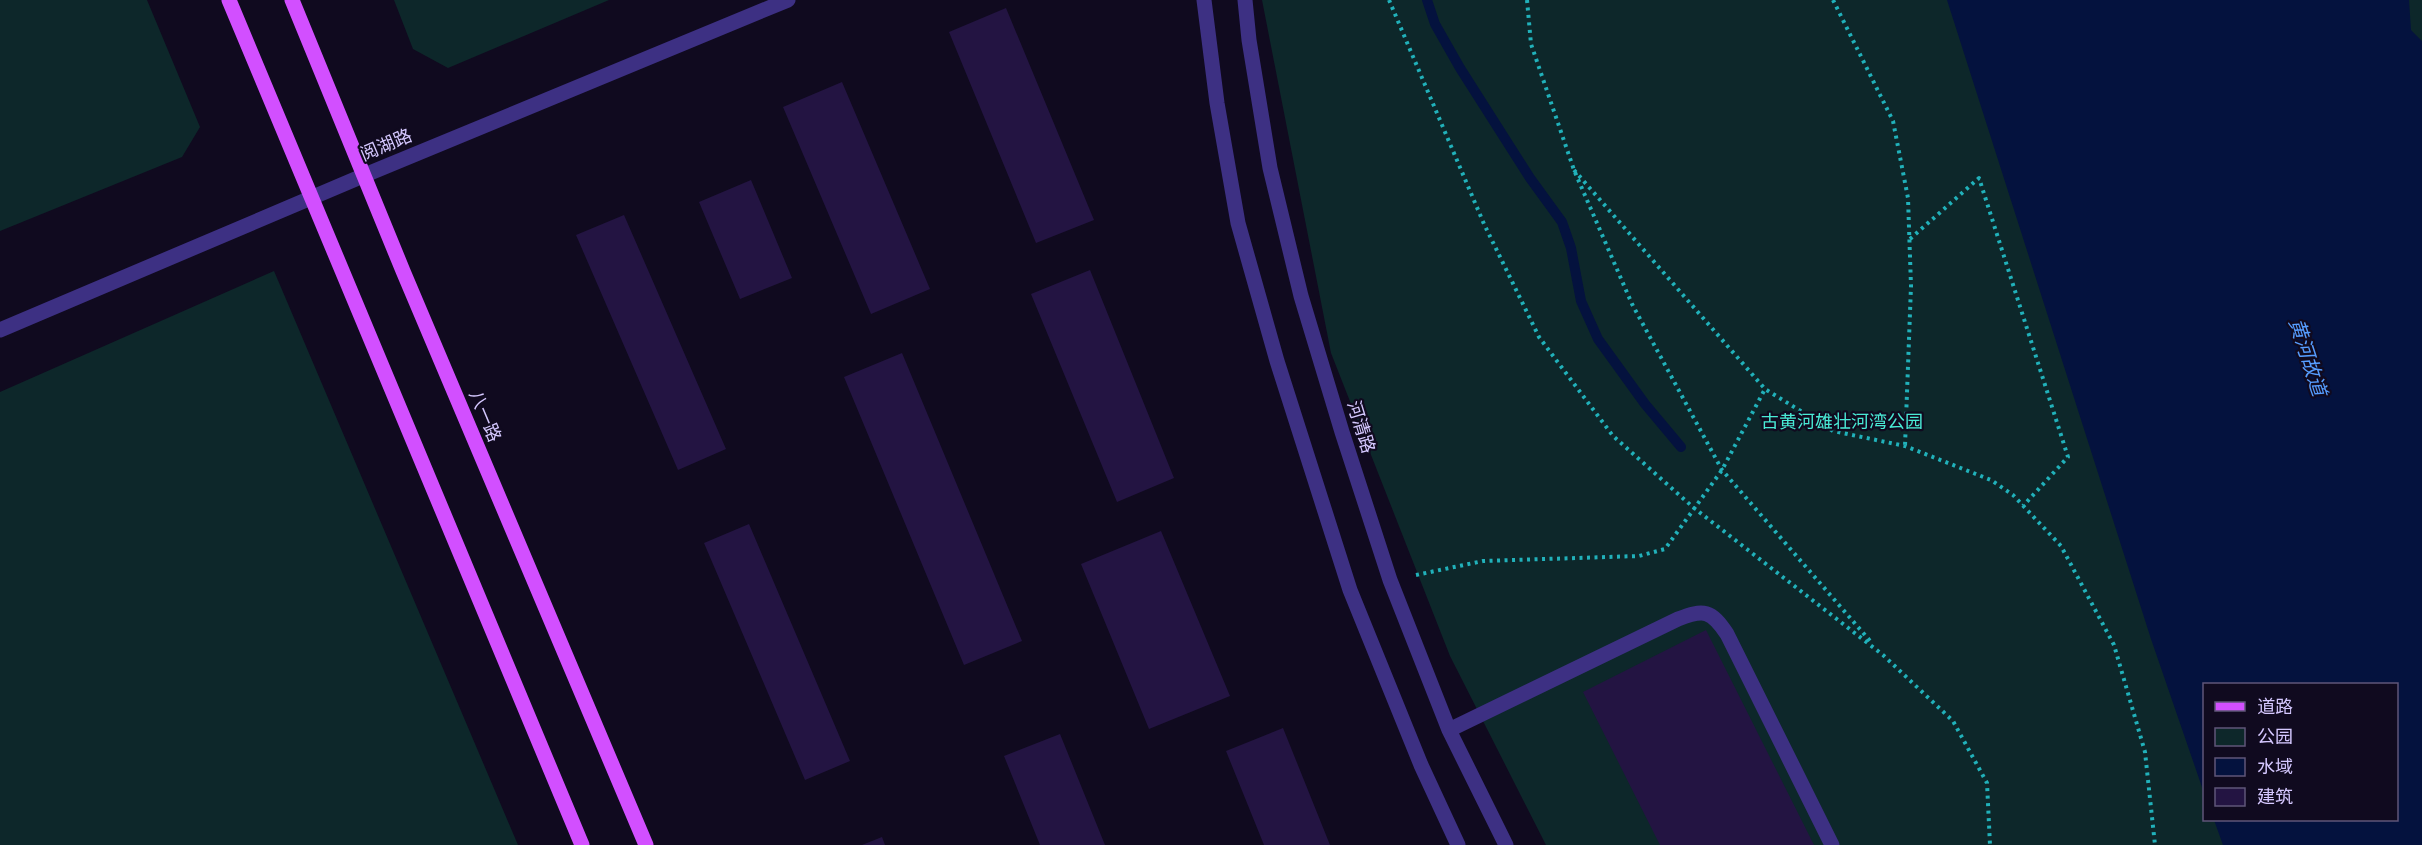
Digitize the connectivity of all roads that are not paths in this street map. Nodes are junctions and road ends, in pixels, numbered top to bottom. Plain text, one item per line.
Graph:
1 (229, 0) edge
2 (292, 0) edge
3 (788, 0) edge
4 (1204, 0) edge
5 (1245, 0) edge
6 (365, 175) junction
7 (310, 198) junction
8 (0, 330) edge
9 (1449, 730) junction
10 (582, 845) edge
11 (646, 845) edge
12 (1458, 845) edge
13 (1506, 845) edge
14 (1832, 845) edge

1 - 7 main road
2 - 6 main road, 八一路
3 - 6 street, 阅湖路
4 - 12 street
5 - 9 street, 河清路
6 - 7 street, 阅湖路
6 - 11 main road, 八一路
7 - 8 street, 阅湖路
7 - 10 main road
9 - 13 street, 河清路
9 - 14 street

